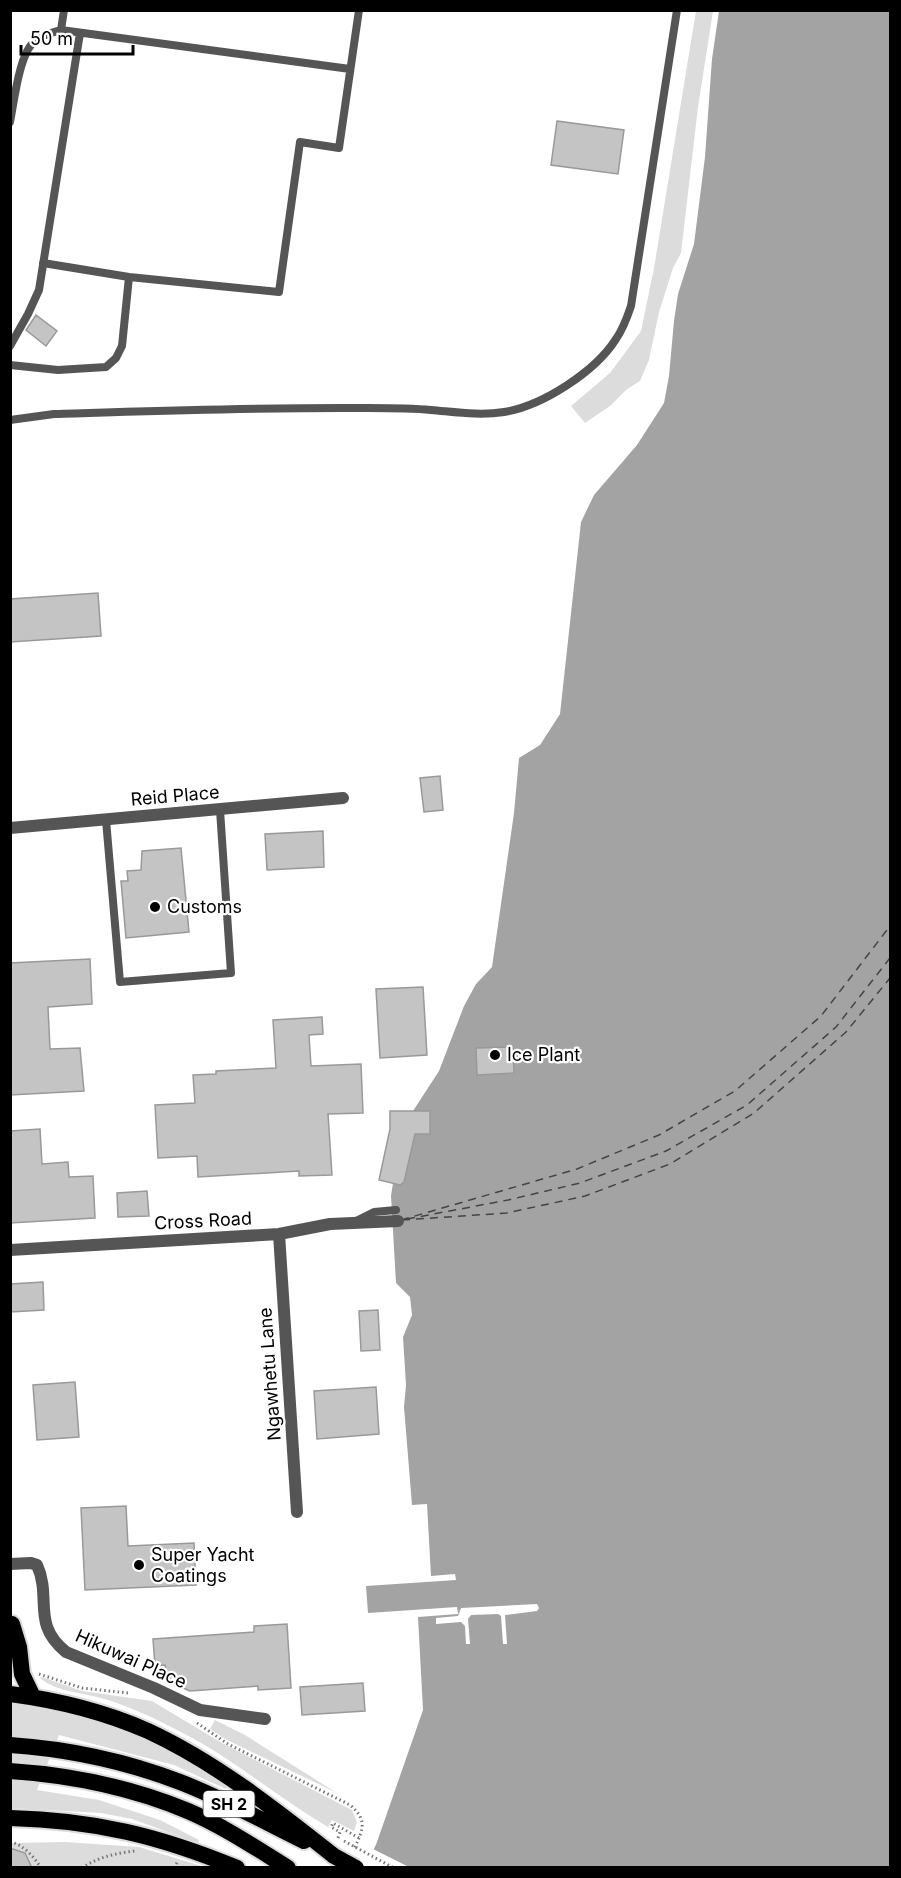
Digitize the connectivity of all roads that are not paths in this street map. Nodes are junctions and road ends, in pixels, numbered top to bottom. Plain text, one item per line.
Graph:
1 (64, 10) edge
2 (359, 10) edge
3 (677, 10) edge
4 (61, 30) junction
5 (80, 33) junction
6 (350, 69) junction
7 (10, 122) edge
8 (43, 263) junction
9 (129, 277) junction
10 (10, 346) edge
11 (10, 365) edge
12 (10, 420) edge
13 (343, 798) dead end
14 (220, 810) junction
15 (106, 820) junction
16 (10, 828) edge
17 (397, 1216) dead end
18 (279, 1234) junction
19 (10, 1250) edge
20 (297, 1512) dead end
21 (10, 1564) edge
22 (12, 1624) dead end
23 (10, 1694) edge
24 (33, 1697) junction
25 (265, 1719) dead end
26 (10, 1745) edge
27 (10, 1771) edge
28 (10, 1818) edge
29 (36, 1819) junction
30 (10, 1826) edge
31 (347, 1860) edge
32 (237, 1868) edge
33 (288, 1868) edge

1 - 4 lane
2 - 6 lane
3 - 12 lane
4 - 5 lane
4 - 7 lane
5 - 6 lane
5 - 8 lane
6 - 9 lane
8 - 9 lane
8 - 10 lane
9 - 11 lane
13 - 14 street, Reid Place
14 - 15 street, Reid Place
14 - 15 lane
15 - 16 street, Reid Place
17 - 18 street, Cross Road
18 - 19 street, Cross Road
18 - 20 street, Ngawhetu Lane
21 - 25 street, Hikuwai Place
22 - 24 highway
23 - 24 highway
24 - 31 highway
26 - 31 highway, SH 2
27 - 33 highway, SH 2
28 - 29 highway
29 - 30 highway
29 - 32 highway

